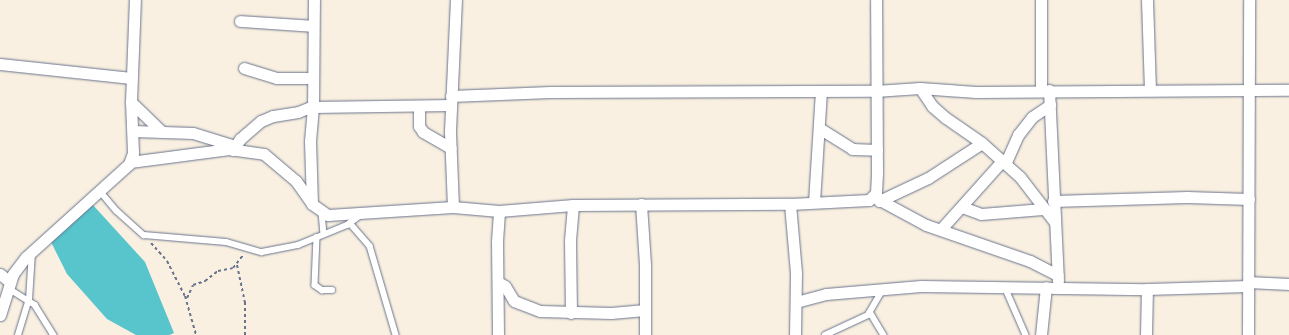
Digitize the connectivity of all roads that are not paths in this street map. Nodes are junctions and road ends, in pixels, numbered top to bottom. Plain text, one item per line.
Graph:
1 (135, 0) edge
2 (314, 0) edge
3 (456, 0) edge
4 (876, 0) edge
5 (1041, 0) edge
6 (1147, 0) edge
7 (1249, 0) edge
8 (240, 21) dead end
9 (314, 26) junction
10 (0, 64) edge
11 (244, 68) dead end
12 (131, 78) junction
13 (313, 78) junction
14 (920, 88) junction
15 (1045, 90) junction
16 (1150, 90) junction
17 (1289, 90) edge
18 (821, 91) junction
19 (875, 91) junction
20 (1249, 92) junction
21 (451, 101) junction
22 (131, 102) junction
23 (1050, 105) junction
24 (419, 106) junction
25 (313, 107) junction
26 (819, 128) junction
27 (133, 131) junction
28 (161, 131) junction
29 (982, 143) junction
30 (234, 148) junction
31 (451, 148) junction
32 (877, 150) junction
33 (1004, 161) junction
34 (130, 162) junction
35 (100, 191) junction
36 (876, 199) junction
37 (1249, 199) junction
38 (1053, 201) junction
39 (814, 202) junction
40 (312, 204) junction
41 (641, 204) junction
42 (790, 204) junction
43 (573, 205) junction
44 (453, 207) junction
45 (962, 208) junction
46 (1043, 208) junction
47 (322, 211) junction
48 (499, 211) junction
49 (364, 212) junction
50 (1054, 221) junction
51 (350, 223) junction
52 (941, 230) junction
53 (324, 234) junction
54 (317, 237) junction
55 (32, 252) junction
56 (0, 274) edge
57 (1058, 281) junction
58 (498, 282) junction
59 (1248, 284) junction
60 (1289, 284) edge
61 (9, 285) junction
62 (884, 287) junction
63 (1005, 287) junction
64 (1046, 287) junction
65 (1147, 289) junction
66 (332, 290) dead end
67 (29, 300) junction
68 (796, 302) junction
69 (645, 310) junction
70 (870, 312) junction
71 (571, 313) junction
72 (0, 315) edge
73 (18, 335) edge
74 (54, 335) edge
75 (396, 335) edge
76 (498, 335) edge
77 (645, 335) edge
78 (795, 335) edge
79 (825, 335) edge
80 (884, 335) edge
81 (1026, 335) edge
82 (1041, 335) edge
83 (1146, 335) edge
84 (1248, 335) edge

1 - 12 street
2 - 9 street
3 - 21 street
4 - 19 street
5 - 15 street
6 - 16 street
7 - 20 street
8 - 9 street
9 - 13 street
10 - 12 street
11 - 13 street
12 - 22 street
13 - 25 street
14 - 15 street
14 - 19 street
14 - 29 street
15 - 16 street
15 - 23 street
16 - 20 street
17 - 20 street
18 - 19 street
18 - 21 street
18 - 26 street
19 - 32 street
20 - 37 street
21 - 24 street
21 - 31 street
22 - 27 street
22 - 28 street
23 - 33 street
23 - 38 street
24 - 25 street
24 - 31 street
25 - 30 street
25 - 40 street
26 - 32 street
26 - 39 street
27 - 28 street
27 - 34 street
28 - 30 street
29 - 33 street
29 - 36 street
30 - 34 street
30 - 40 street
31 - 44 street
32 - 36 street
33 - 45 street
33 - 46 street
34 - 35 street
35 - 54 lane
35 - 55 street
36 - 39 street
36 - 52 street
37 - 38 street
37 - 59 street
38 - 50 street
39 - 42 street
40 - 47 street
41 - 42 street
41 - 43 street
41 - 69 street
42 - 68 street
43 - 48 street
43 - 71 street
44 - 48 street
44 - 49 street
45 - 46 street
45 - 52 street
46 - 50 street
47 - 49 street
47 - 53 lane
48 - 58 street
49 - 51 lane
50 - 57 street
51 - 53 lane
51 - 75 lane
52 - 57 street
53 - 54 lane
54 - 66 lane
55 - 61 street
55 - 67 lane
56 - 61 street
57 - 64 street
57 - 65 street
58 - 71 street
58 - 76 street
59 - 60 street
59 - 65 street
59 - 84 street
61 - 67 lane
61 - 72 street
62 - 63 street
62 - 68 street
62 - 70 lane
63 - 64 street
63 - 81 lane
64 - 82 street
65 - 83 street
67 - 73 lane
67 - 74 lane
68 - 78 street
69 - 71 street
69 - 77 street
70 - 79 lane
70 - 80 lane

